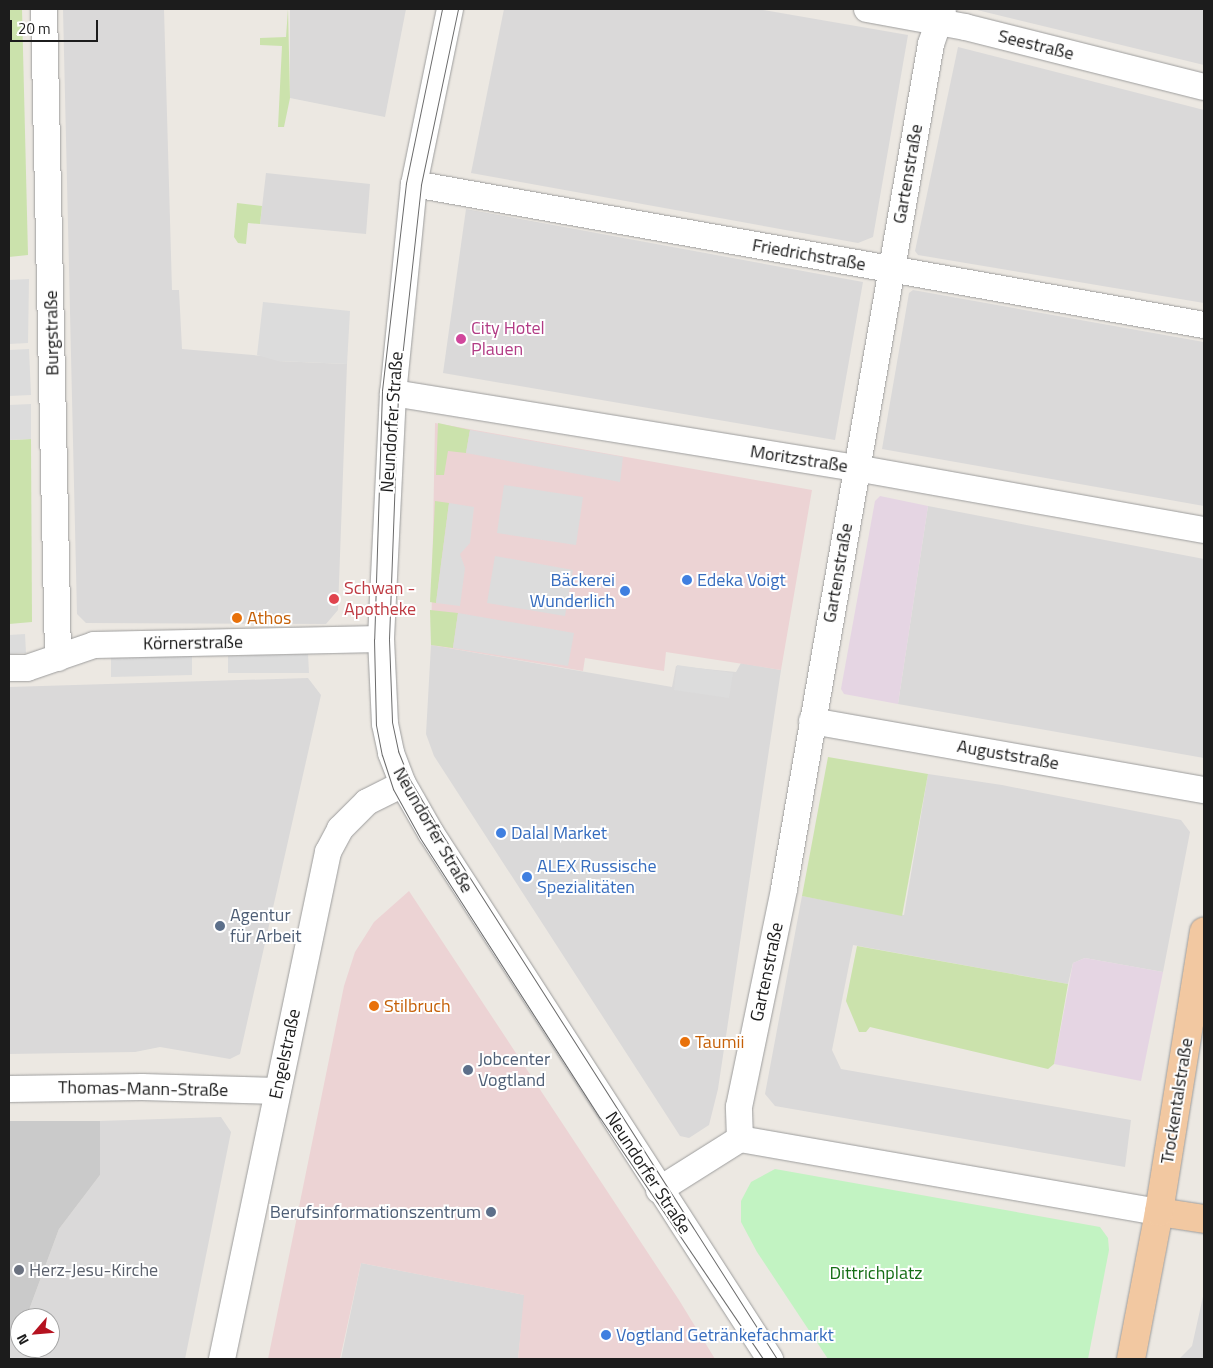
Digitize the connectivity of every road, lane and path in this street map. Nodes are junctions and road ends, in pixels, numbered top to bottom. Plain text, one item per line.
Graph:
1 (44, 9) edge
2 (450, 9) edge
3 (867, 9) edge
4 (940, 15) edge
5 (1204, 87) edge
6 (414, 184) junction
7 (890, 269) junction
8 (1204, 325) edge
9 (393, 393) junction
10 (856, 468) junction
11 (1204, 530) edge
12 (381, 639) junction
13 (58, 658) junction
14 (9, 668) edge
15 (812, 721) junction
16 (403, 784) junction
17 (1204, 790) edge
18 (1204, 932) edge
19 (9, 1089) edge
20 (277, 1092) junction
21 (740, 1139) junction
22 (659, 1190) junction
23 (1159, 1212) junction
24 (1204, 1219) edge
25 (222, 1359) edge
26 (770, 1359) edge
27 (1131, 1359) edge

1 - 13 street, Burgstraße
2 - 6 street, Neundorfer Straße
3 - 4 street, Seestraße
4 - 5 street, Seestraße
4 - 7 street, Gartenstraße
6 - 7 street, Friedrichstraße
6 - 9 street, Neundorfer Straße
7 - 8 street, Friedrichstraße
7 - 10 street, Gartenstraße
9 - 10 street, Moritzstraße
9 - 12 street, Neundorfer Straße
10 - 11 street, Moritzstraße
10 - 15 street, Gartenstraße
12 - 13 street, Körnerstraße
12 - 16 street, Neundorfer Straße
13 - 14 street, Körnerstraße
15 - 17 street, Auguststraße
15 - 21 street, Gartenstraße
16 - 20 street, Engelstraße
16 - 22 street, Neundorfer Straße
18 - 23 main road, Trockentalstraße
19 - 20 street, Thomas-Mann-Straße
20 - 25 street, Engelstraße
21 - 22 street
21 - 23 street
22 - 26 street, Neundorfer Straße
23 - 24 main road
23 - 27 main road

